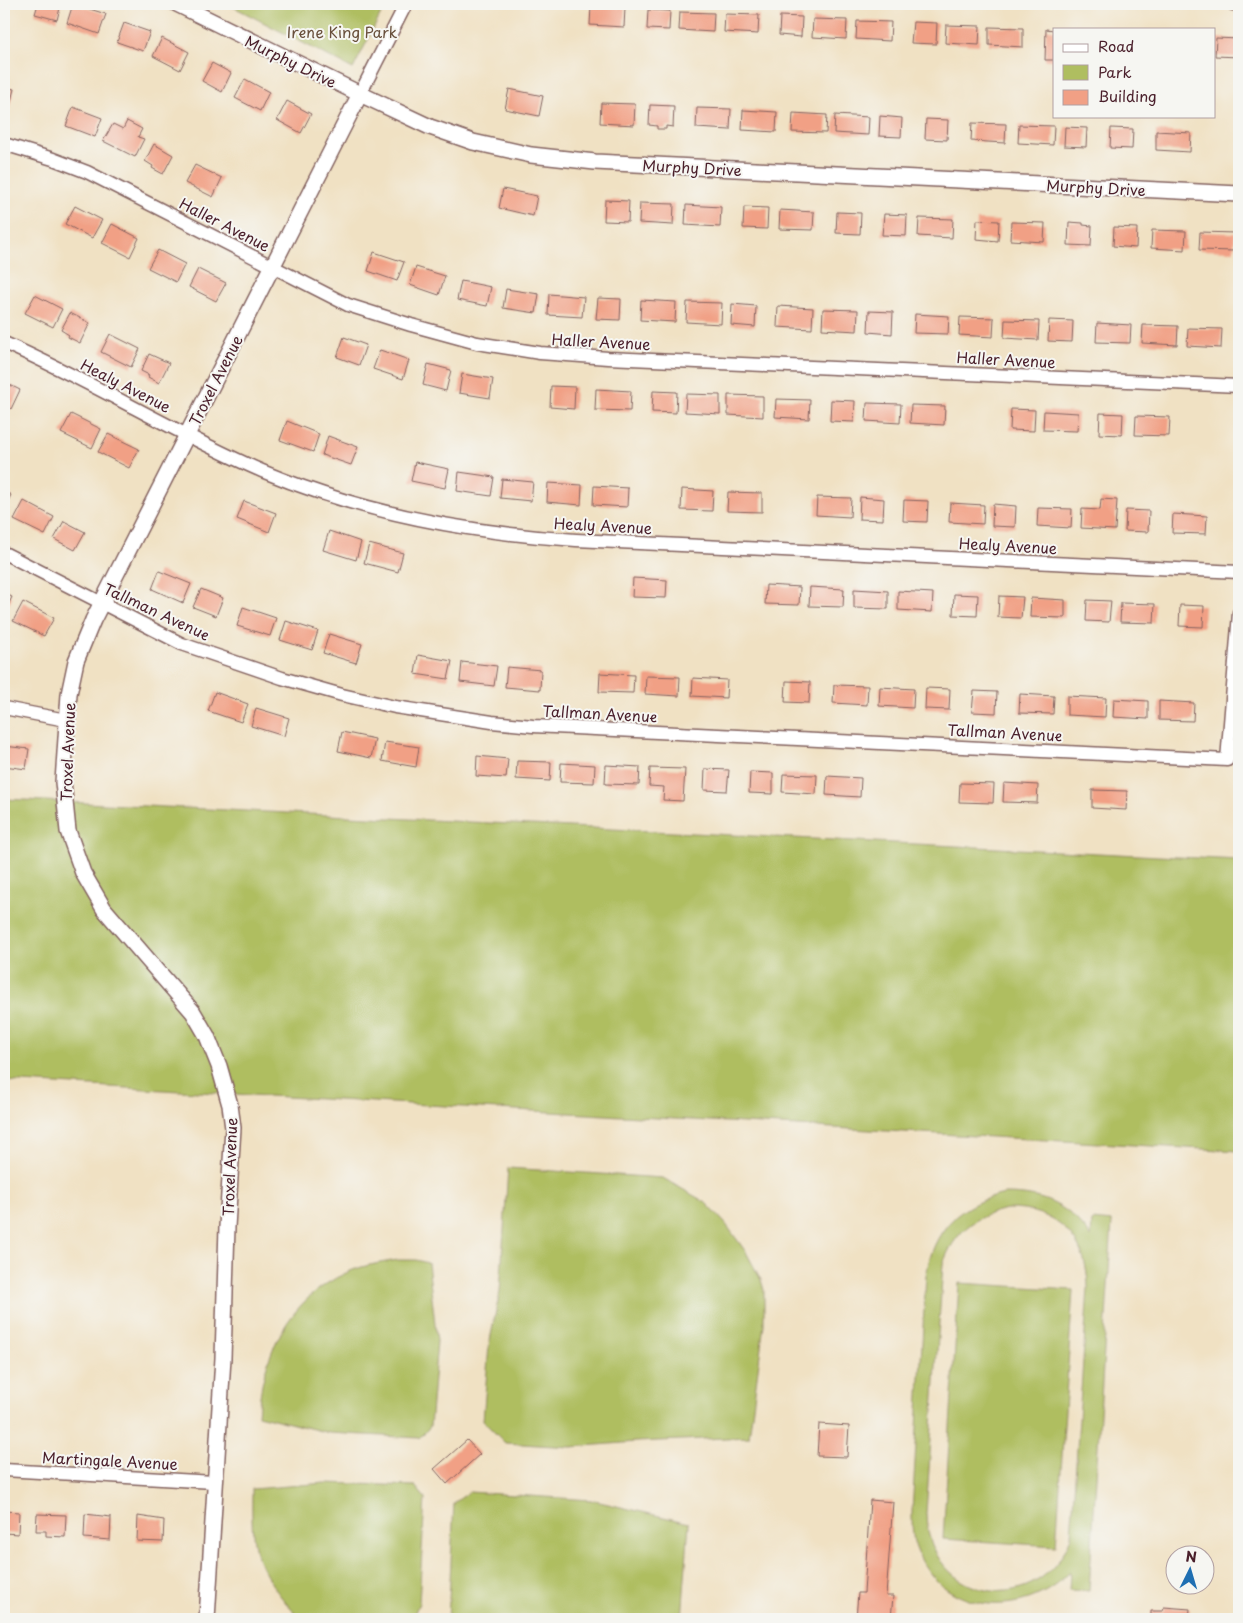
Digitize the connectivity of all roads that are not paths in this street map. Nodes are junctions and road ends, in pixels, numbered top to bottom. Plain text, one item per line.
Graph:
1 (176, 4) edge
2 (406, 4) edge
3 (1233, 4) edge
4 (1239, 4) edge
5 (360, 94) junction
6 (4, 144) edge
7 (1239, 194) edge
8 (273, 267) junction
9 (4, 343) edge
10 (1239, 386) edge
11 (187, 435) junction
12 (4, 553) edge
13 (1239, 572) edge
14 (102, 603) junction
15 (1239, 613) edge
16 (4, 708) edge
17 (66, 720) junction
18 (4, 1470) edge
19 (214, 1482) junction
20 (207, 1619) edge

1 - 5 street, Murphy Drive
2 - 5 street, Troxel Avenue
3 - 4 street
5 - 7 street, Murphy Drive
5 - 8 street, Troxel Avenue
6 - 8 street, Haller Avenue
8 - 10 street, Haller Avenue
8 - 11 street, Troxel Avenue
9 - 11 street, Healy Avenue
11 - 13 street, Healy Avenue
11 - 14 street, Troxel Avenue
12 - 14 street, Tallman Avenue
14 - 15 street, Tallman Avenue
14 - 17 street, Troxel Avenue
16 - 17 street
17 - 19 street, Troxel Avenue
18 - 19 street, Martingale Avenue
19 - 20 street, Troxel Avenue

